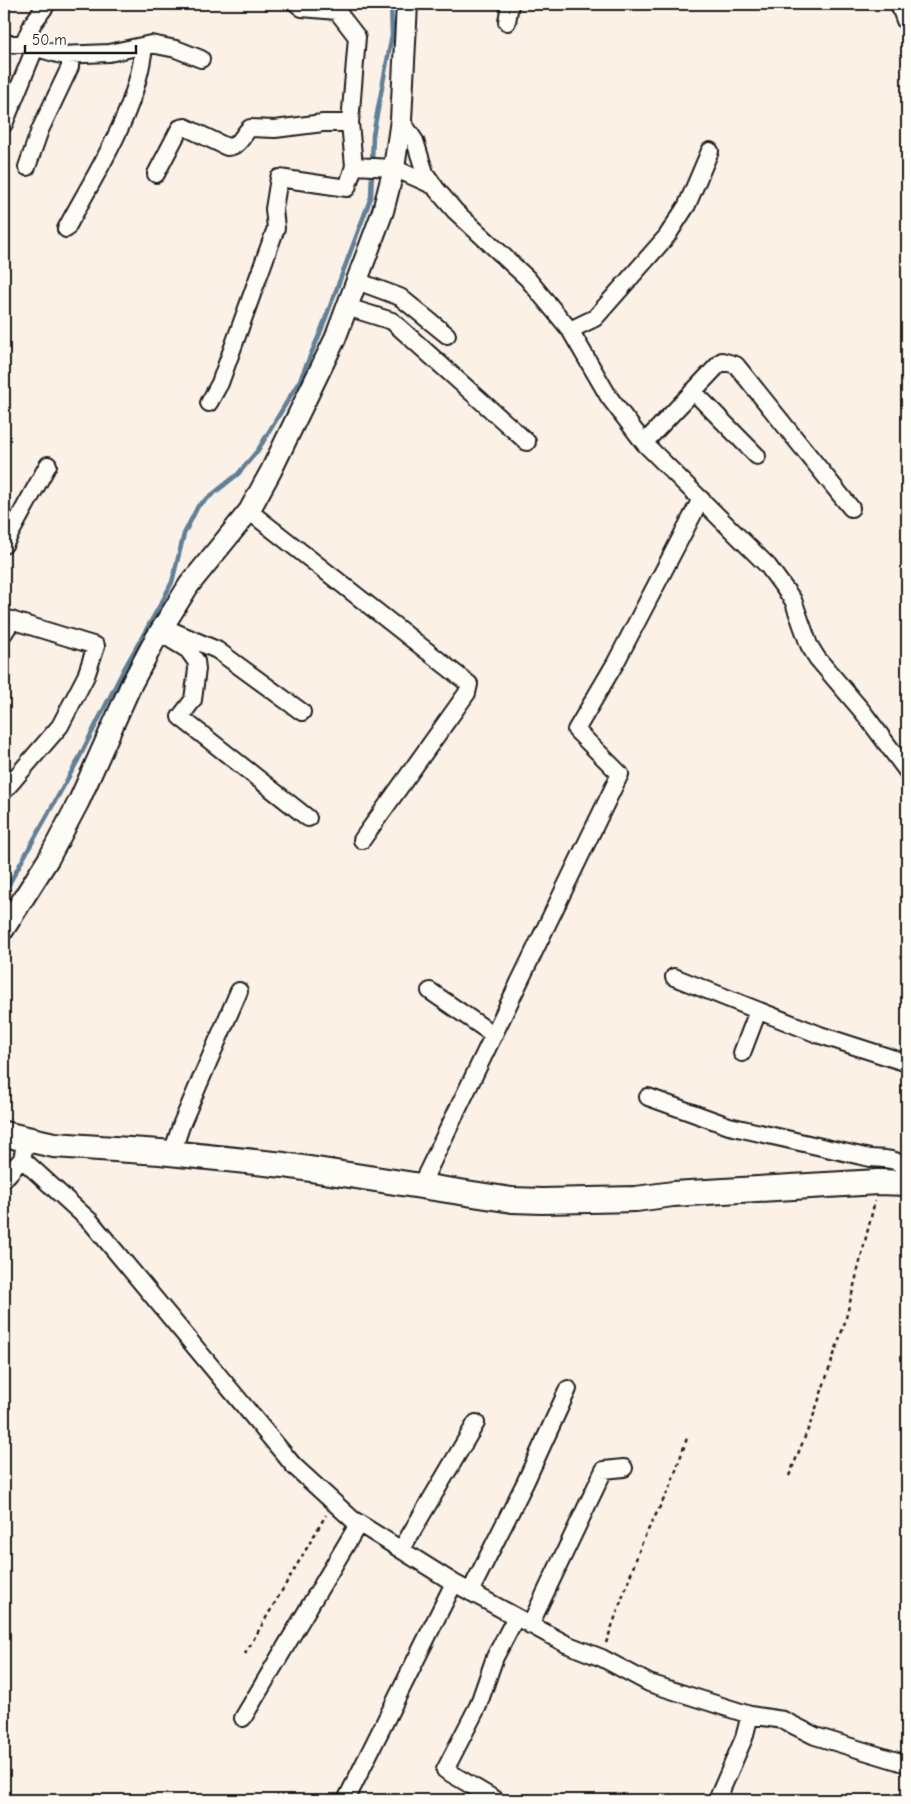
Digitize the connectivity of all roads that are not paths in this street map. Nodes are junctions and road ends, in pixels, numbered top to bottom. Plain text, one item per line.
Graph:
1 (47, 4) edge
2 (297, 4) edge
3 (407, 4) edge
4 (511, 4) edge
5 (900, 4) edge
6 (338, 7) edge
7 (907, 20) edge
8 (507, 22) dead end
9 (4, 44) edge
10 (29, 46) junction
11 (144, 46) junction
12 (70, 54) junction
13 (202, 59) dead end
14 (402, 120) junction
15 (350, 123) junction
16 (4, 124) edge
17 (710, 151) dead end
18 (358, 166) junction
19 (27, 167) dead end
20 (389, 168) junction
21 (156, 174) dead end
22 (434, 186) junction
23 (66, 229) dead end
24 (357, 281) junction
25 (347, 307) junction
26 (570, 330) junction
27 (447, 336) dead end
28 (693, 391) junction
29 (209, 404) dead end
30 (527, 442) dead end
31 (644, 443) junction
32 (758, 456) dead end
33 (48, 465) dead end
34 (701, 499) junction
35 (850, 508) dead end
36 (249, 511) junction
37 (4, 545) edge
38 (7, 624) edge
39 (162, 630) junction
40 (302, 712) dead end
41 (907, 771) edge
42 (4, 791) edge
43 (308, 818) dead end
44 (362, 840) dead end
45 (4, 929) edge
46 (674, 977) dead end
47 (430, 991) dead end
48 (239, 992) dead end
49 (758, 1011) junction
50 (494, 1035) junction
51 (742, 1053) dead end
52 (907, 1063) edge
53 (648, 1097) dead end
54 (4, 1134) edge
55 (24, 1150) junction
56 (172, 1153) junction
57 (4, 1179) edge
58 (907, 1183) edge
59 (421, 1185) junction
60 (568, 1389) dead end
61 (476, 1423) dead end
62 (624, 1468) dead end
63 (358, 1523) junction
64 (401, 1550) junction
65 (454, 1583) junction
66 (470, 1592) junction
67 (516, 1617) junction
68 (530, 1625) junction
69 (750, 1715) junction
70 (243, 1718) dead end
71 (907, 1764) edge
72 (346, 1800) edge
73 (496, 1800) edge
74 (717, 1800) edge

1 - 10 street
2 - 6 street
3 - 14 street
4 - 8 street
5 - 7 street
6 - 15 street
9 - 10 street
10 - 12 street
10 - 16 street
11 - 12 street
11 - 13 street
11 - 23 street
12 - 19 street
14 - 20 street
14 - 22 street
15 - 18 street
15 - 21 street
17 - 26 street
18 - 20 street
18 - 29 street
20 - 22 street
20 - 24 street
22 - 26 street
24 - 25 street
24 - 27 street
25 - 30 street
25 - 36 street
26 - 31 street
28 - 31 street
28 - 32 street
28 - 35 street
31 - 34 street
33 - 37 street
34 - 41 street
34 - 50 street
36 - 39 street
36 - 44 street
38 - 42 street
39 - 40 street
39 - 43 street
39 - 45 street
46 - 49 street
47 - 50 street
48 - 56 street
49 - 51 street
49 - 52 street
50 - 59 street
53 - 58 street
54 - 55 main road
55 - 56 main road
55 - 57 street
55 - 63 street
56 - 59 main road
58 - 59 main road
60 - 66 street
61 - 64 street
62 - 68 street
63 - 64 street
63 - 70 street
64 - 65 street
65 - 66 street
65 - 72 street
66 - 67 street
67 - 68 street
67 - 73 street
68 - 69 street
69 - 71 street
69 - 74 street

